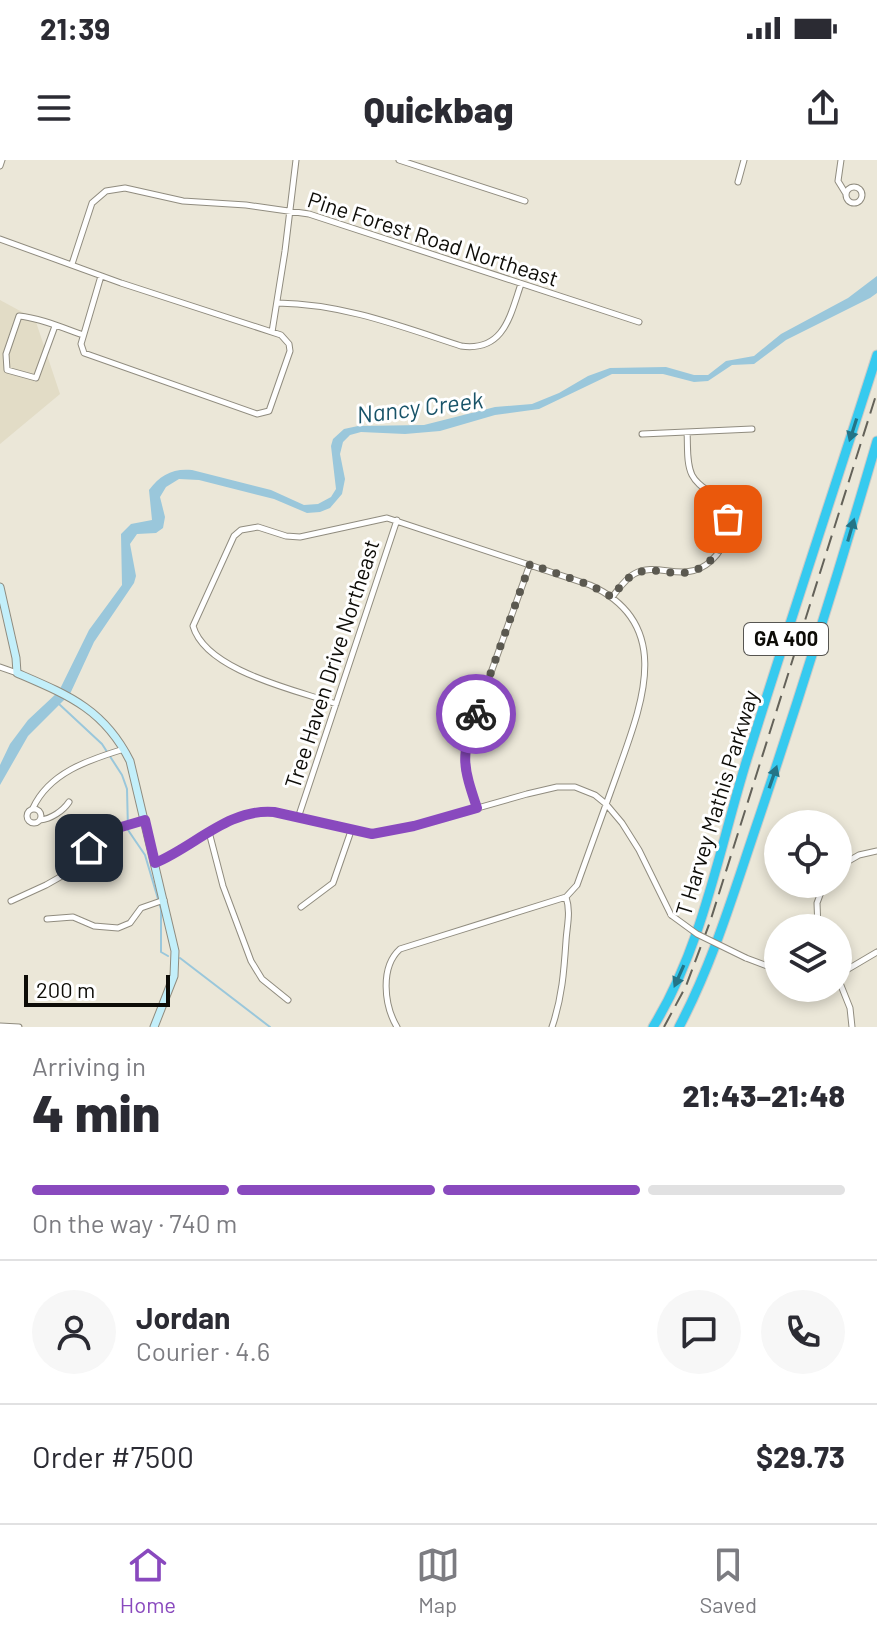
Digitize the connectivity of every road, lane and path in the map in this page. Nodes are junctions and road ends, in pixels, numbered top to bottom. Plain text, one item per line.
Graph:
1 (296, 160) edge
2 (399, 160) edge
3 (744, 160) edge
4 (841, 160) edge
5 (738, 182) dead end
6 (846, 194) dead end
7 (525, 201) dead end
8 (289, 210) junction
9 (0, 239) edge
10 (72, 264) junction
11 (101, 276) junction
12 (521, 284) junction
13 (278, 303) junction
14 (639, 322) dead end
15 (55, 326) junction
16 (272, 332) junction
17 (83, 335) junction
18 (877, 355) edge
19 (752, 429) dead end
20 (687, 432) junction
21 (642, 434) dead end
22 (877, 441) edge
23 (397, 520) junction
24 (530, 564) junction
25 (0, 587) edge
26 (612, 597) junction
27 (0, 667) edge
28 (17, 673) junction
29 (336, 704) junction
30 (120, 750) junction
31 (69, 802) dead end
32 (606, 804) junction
33 (33, 808) junction
34 (477, 808) junction
35 (298, 818) junction
36 (40, 820) junction
37 (142, 821) junction
38 (351, 831) junction
39 (209, 832) junction
40 (877, 851) edge
41 (852, 857) edge
42 (155, 863) junction
43 (566, 897) junction
44 (11, 901) dead end
45 (161, 901) junction
46 (301, 907) dead end
47 (47, 919) dead end
48 (877, 952) edge
49 (764, 965) edge
50 (852, 967) edge
51 (288, 1000) dead end
52 (848, 1002) edge
53 (0, 1026) edge
54 (19, 1027) edge
55 (154, 1027) edge
56 (397, 1027) edge
57 (552, 1027) edge
58 (653, 1027) edge
59 (679, 1027) edge
60 (852, 1027) edge

1 - 8 street
2 - 7 street
3 - 5 street
4 - 6 street
8 - 10 street, Pine Forest Road Northeast
8 - 12 street, Pine Forest Road Northeast
8 - 13 street
9 - 10 street
10 - 11 street
11 - 16 street
11 - 17 street
12 - 13 street
12 - 14 street, Pine Forest Road Northeast
13 - 16 street
15 - 15 street
15 - 17 street
16 - 17 street
18 -> 58 highway, T Harvey Mathis Parkway / GA 400
19 - 20 street
20 - 21 street
20 - 26 street
59 -> 22 highway, T Harvey Mathis Parkway / GA 400
23 - 24 street
23 - 29 street, Tree Haven Drive Northeast
23 - 29 street
24 - 26 street
24 - 34 street
25 - 28 street
26 - 32 street
27 - 28 street
28 - 30 street
29 - 35 street, Tree Haven Drive Northeast
30 - 33 street
30 - 37 street
31 - 36 street
32 - 34 street
32 - 43 street
32 - 49 street, bridge
33 - 36 street
33 - 36 street
34 - 38 street
35 - 38 street
35 - 39 street
37 - 42 street
37 - 44 street
38 - 46 street
39 - 42 street
39 - 51 street
40 - 41 street
42 - 45 street
43 - 56 street
43 - 57 street
45 - 47 street
45 - 55 street
48 - 50 street
52 - 60 street
53 - 54 street

